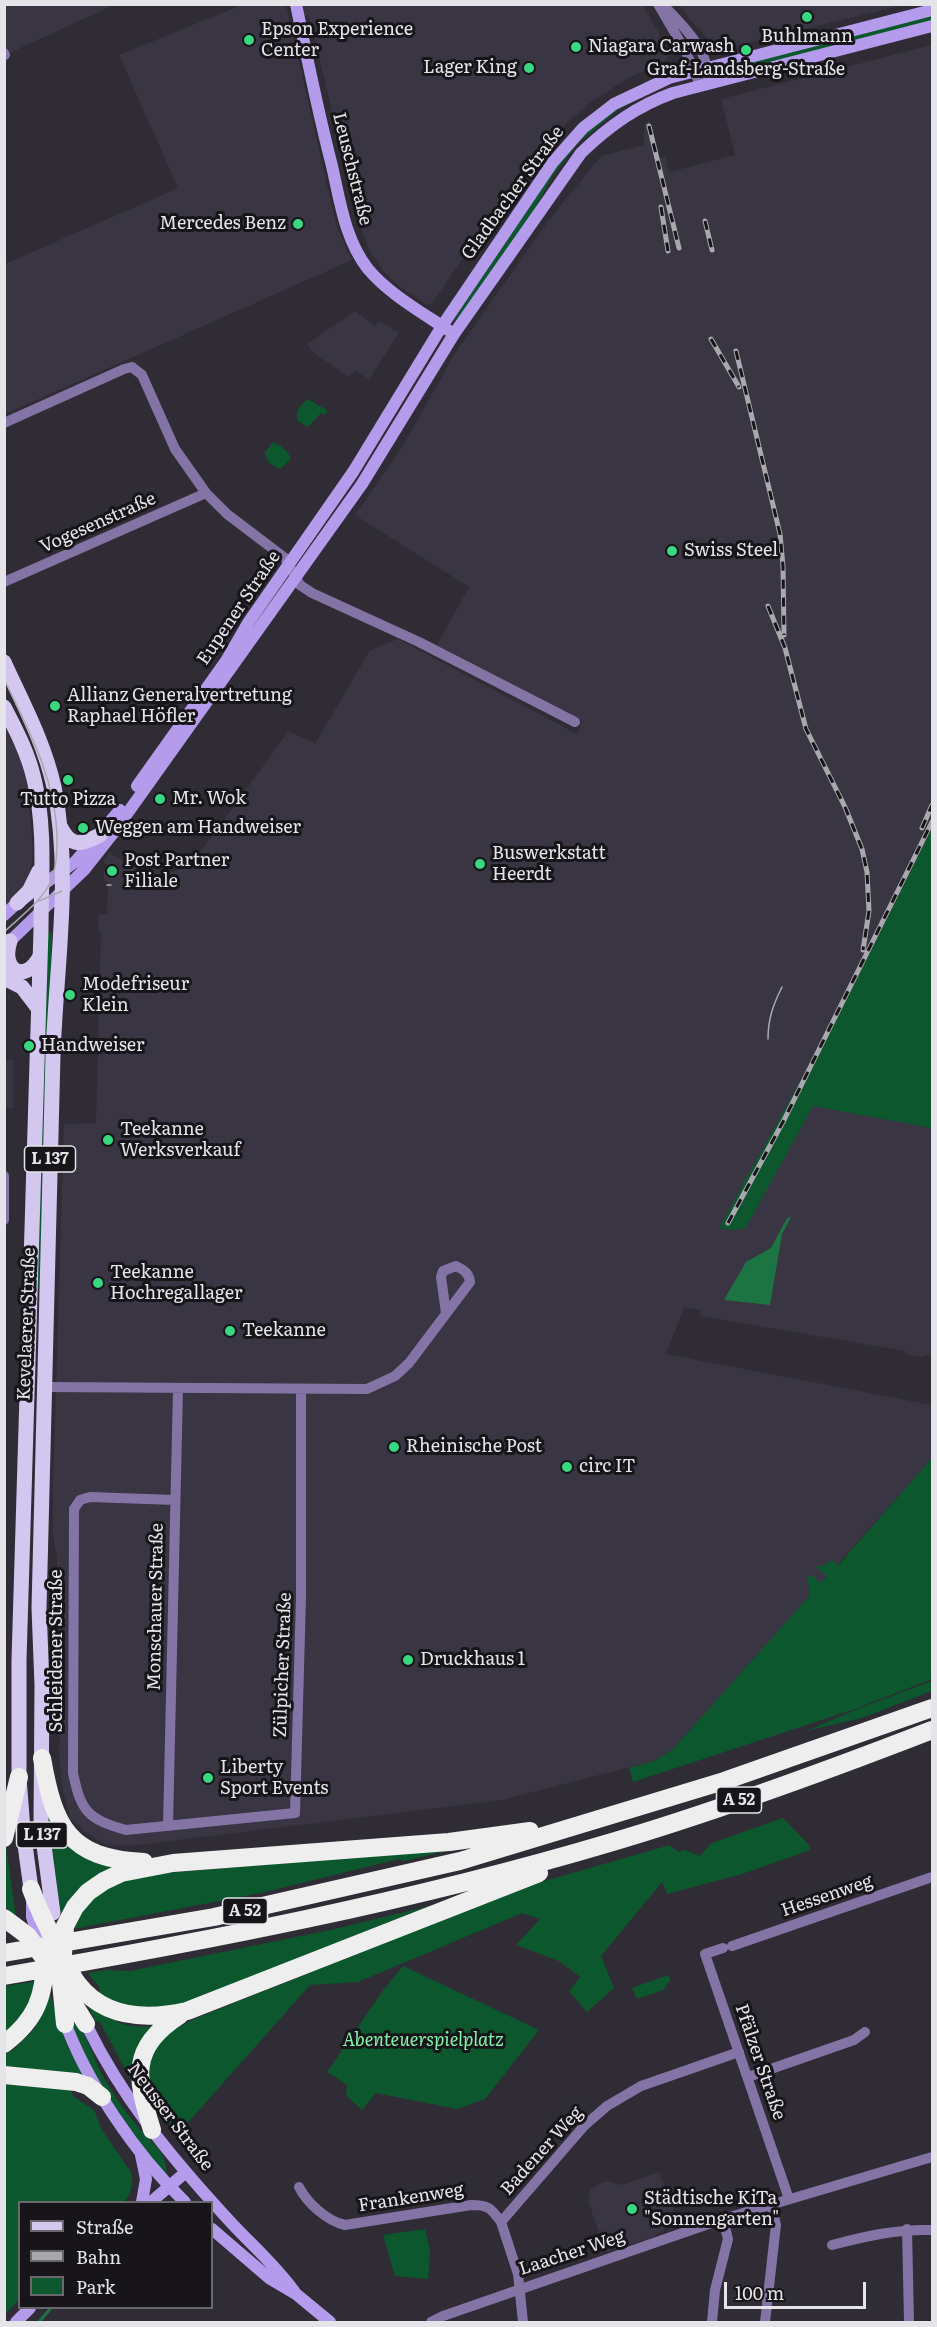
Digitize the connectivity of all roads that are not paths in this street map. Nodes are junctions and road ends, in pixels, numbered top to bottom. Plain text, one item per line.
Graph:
1 (296, 4) edge
2 (658, 4) edge
3 (662, 4) edge
4 (933, 10) edge
5 (933, 26) edge
6 (708, 67) junction
7 (693, 71) junction
8 (705, 84) junction
9 (442, 326) junction
10 (454, 334) junction
11 (427, 350) joint
12 (439, 358) joint
13 (4, 423) edge
14 (206, 493) junction
15 (289, 565) junction
16 (296, 578) junction
17 (4, 582) edge
18 (4, 662) edge
19 (4, 707) edge
20 (575, 722) dead end
21 (59, 824) junction
22 (100, 835) junction
23 (42, 865) junction
24 (62, 873) junction
25 (41, 887) junction
26 (63, 891) junction
27 (17, 903) junction
28 (41, 910) junction
29 (4, 915) edge
30 (7, 944) edge
31 (40, 956) junction
32 (4, 978) edge
33 (39, 1008) junction
34 (4, 1176) edge
35 (4, 1220) edge
36 (446, 1312) dead end
37 (44, 1387) junction
38 (178, 1389) junction
39 (301, 1390) junction
40 (175, 1500) junction
41 (933, 1708) edge
42 (933, 1730) edge
43 (42, 1758) junction
44 (20, 1777) junction
45 (606, 1818) junction
46 (168, 1826) junction
47 (4, 1838) edge
48 (610, 1843) junction
49 (173, 1863) junction
50 (933, 1877) edge
51 (31, 1889) junction
52 (4, 1918) edge
53 (51, 1922) junction
54 (728, 1947) joint
55 (4, 1953) edge
56 (53, 1957) junction
57 (4, 1976) edge
58 (61, 1983) junction
59 (187, 2011) junction
60 (65, 2024) junction
61 (86, 2024) junction
62 (866, 2032) dead end
63 (4, 2044) edge
64 (739, 2052) junction
65 (4, 2075) edge
66 (748, 2078) junction
67 (102, 2097) junction
68 (152, 2130) junction
69 (140, 2151) junction
70 (933, 2157) edge
71 (186, 2172) junction
72 (169, 2187) junction
73 (299, 2187) dead end
74 (789, 2199) junction
75 (142, 2201) edge
76 (152, 2201) edge
77 (184, 2201) edge
78 (211, 2201) edge
79 (213, 2203) edge
80 (771, 2204) junction
81 (723, 2219) junction
82 (501, 2222) junction
83 (907, 2229) junction
84 (213, 2230) edge
85 (933, 2230) edge
86 (832, 2245) dead end
87 (520, 2288) junction
88 (296, 2294) junction
89 (28, 2309) edge
90 (16, 2322) edge
91 (330, 2322) edge
92 (431, 2322) edge
93 (523, 2322) edge
94 (712, 2322) edge
95 (765, 2322) edge
96 (909, 2322) edge

1 - 9 main road, Leuschstraße
2 - 7 street
3 - 6 street
4 - 6 main road, Gladbacher Straße
5 - 8 main road, Gladbacher Straße
6 - 7 main road, Gladbacher Straße
6 - 8 street
7 - 8 street
7 - 9 main road, Gladbacher Straße
8 - 10 main road, Gladbacher Straße
9 - 10 main road, Leuschstraße
9 - 11 main road, Gladbacher Straße
10 - 12 main road, Gladbacher Straße
11 - 15 main road, Eupener Straße
12 - 16 main road, Eupener Straße
13 - 14 street
14 - 15 street
14 - 17 street, Vogesenstraße
15 - 16 street
15 - 22 main road, Eupener Straße
16 - 20 street, Eupener Straße
16 - 26 main road, Eupener Straße
18 - 21 main road, L 137
19 - 23 main road, L 137
21 - 22 main road
21 - 24 main road, L 137
22 - 24 main road, Eupener Straße
23 - 25 main road, L 137
23 - 27 main road
24 - 25 main road, Eupener Straße
24 - 26 main road, L 137
25 - 27 main road, Eupener Straße
25 - 28 main road, Kevelaerer Straße / L 137
26 - 28 main road, Eupener Straße
26 - 37 main road, Kevelaerer Straße / L 137
27 - 29 main road, Eupener Straße
28 - 30 main road, Eupener Straße
28 - 31 main road, Kevelaerer Straße / L 137
30 - 31 main road
31 - 33 main road, Kevelaerer Straße / L 137
32 - 33 main road
33 - 44 main road, Kevelaerer Straße / L 137
34 - 35 street
36 - 39 street
37 - 38 street
37 - 43 main road, Kevelaerer Straße / L 137
38 - 39 street
38 - 40 street, Monschauer Straße
39 - 46 street, Zülpicher Straße
40 - 46 street, Monschauer Straße
40 - 46 street, Schleidener Straße
41 - 45 highway, A 52
42 - 48 highway, A 52
43 - 49 highway
43 - 53 main road, L 137
44 - 47 highway
44 - 51 main road, Neusser Straße / L 137
45 - 49 highway
45 - 55 highway, A 52
48 - 57 highway, A 52
48 - 59 highway
49 - 56 highway
50 - 54 street, Hessenweg
51 - 53 highway
51 - 56 main road, Neusser Straße / L 137
52 - 56 highway
53 - 56 highway
54 - 64 street, Pfälzer Straße
56 - 58 highway
56 - 59 highway
56 - 60 main road, Neusser Straße / L 137
56 - 61 main road, Neusser Straße / L 137
56 - 63 highway
58 - 60 highway
58 - 61 highway
59 - 68 highway
60 - 67 main road, Neusser Straße / L 137
61 - 68 main road, Neusser Straße / L 137
62 - 66 street
64 - 66 street, Pfälzer Straße
64 - 82 street, Badener Weg
65 - 67 highway
66 - 74 street, Pfälzer Straße
67 - 69 main road, Neusser Straße / L 137
68 - 71 main road, Neusser Straße / L 137
69 - 72 main road, Neusser Straße / L 137
69 - 75 main road
70 - 74 street, Laacher Weg
71 - 72 main road
71 - 78 main road, Neusser Straße / L 137
72 - 76 main road
72 - 77 main road, Neusser Straße / L 137
73 - 82 street, Frankenweg
74 - 80 street, Laacher Weg
79 - 88 main road, Neusser Straße / L 137
80 - 81 street, Laacher Weg
80 - 95 street
81 - 87 street, Laacher Weg
81 - 94 street
82 - 87 street, Badener Weg
83 - 85 street
83 - 86 street
83 - 96 street
84 - 88 main road, Neusser Straße / L 137
87 - 92 street, Laacher Weg
87 - 93 street, Badener Weg
88 - 91 main road, Neusser Straße / L 137
89 - 90 main road

